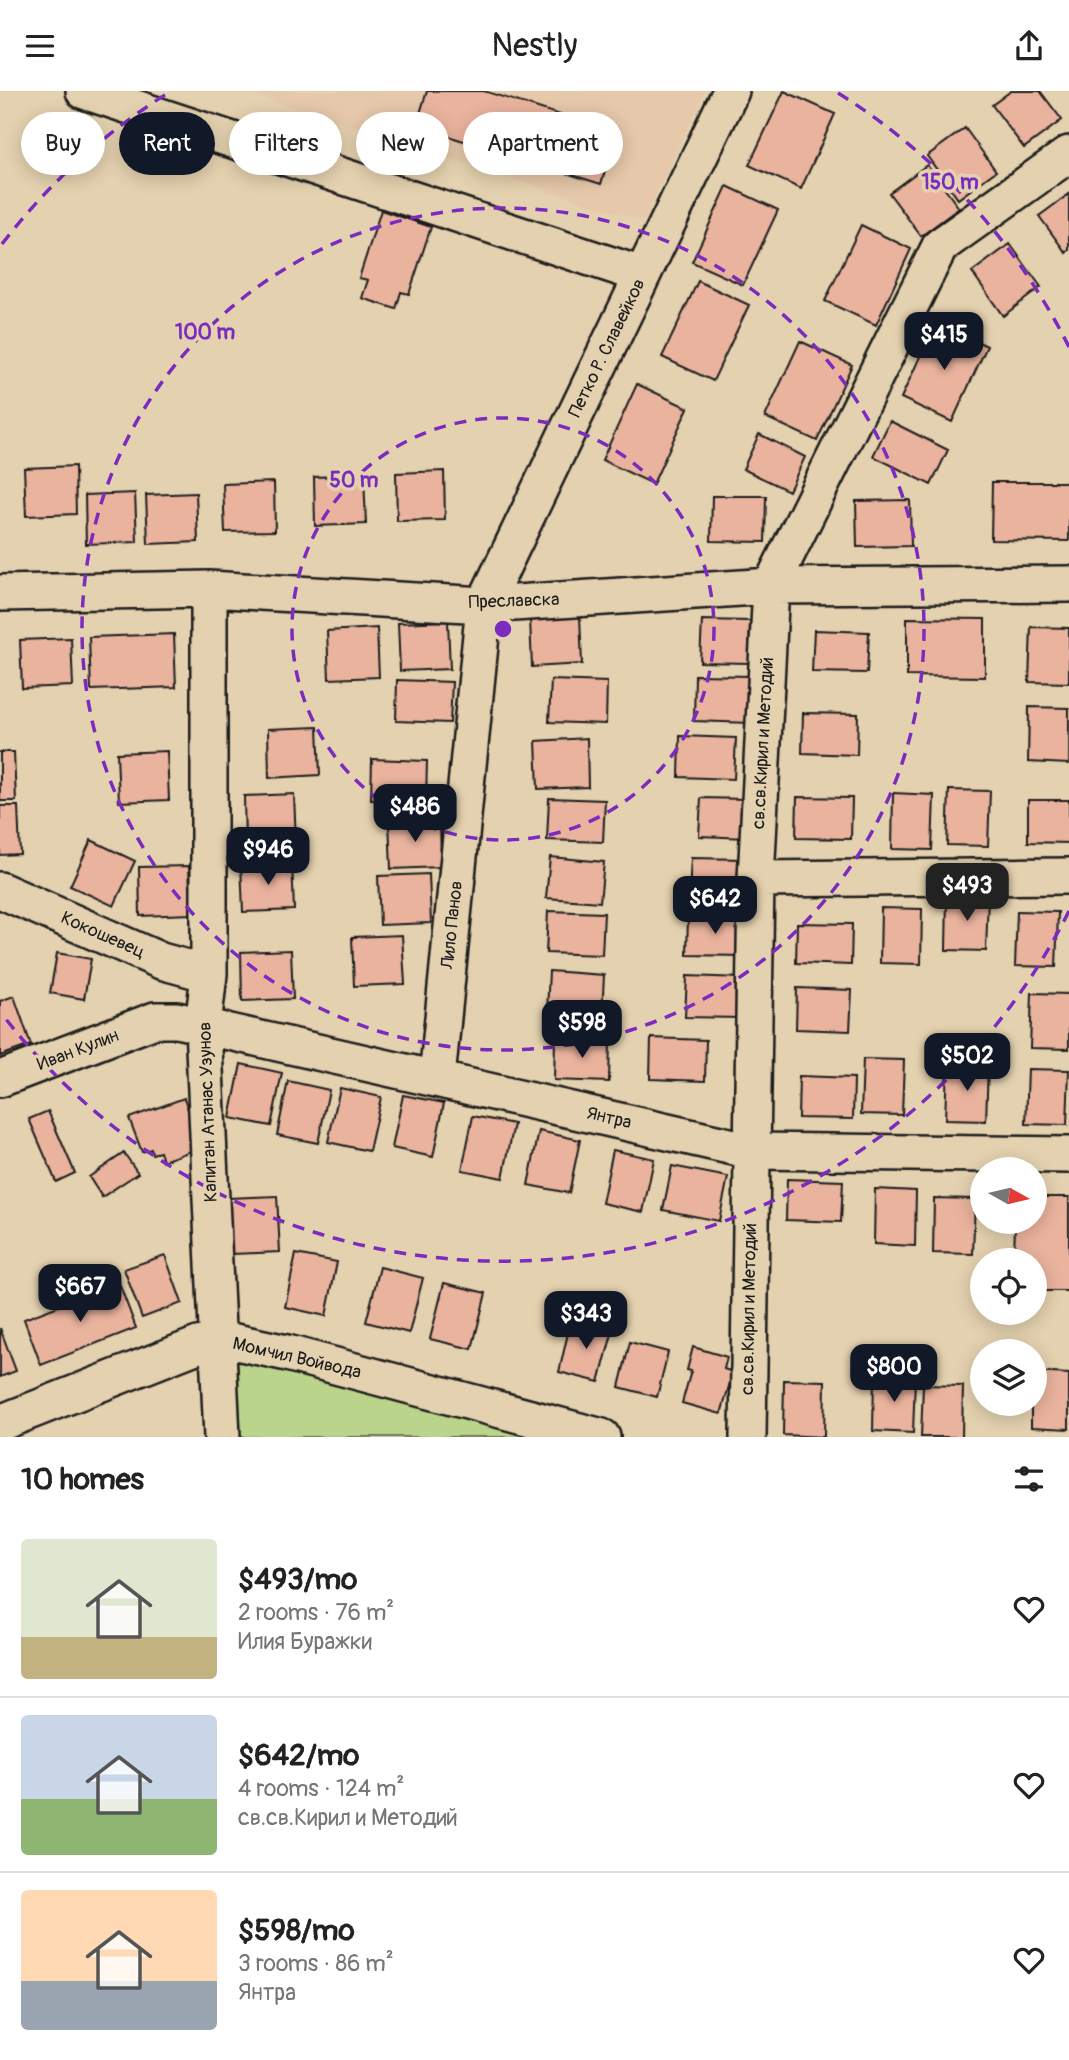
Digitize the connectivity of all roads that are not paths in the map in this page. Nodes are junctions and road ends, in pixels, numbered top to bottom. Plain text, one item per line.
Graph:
1 (85, 91) edge
2 (731, 91) edge
3 (1069, 154) edge
4 (642, 275) junction
5 (1069, 585) edge
6 (771, 586) junction
7 (209, 590) junction
8 (0, 593) edge
9 (484, 605) junction
10 (1069, 876) edge
11 (756, 879) junction
12 (0, 890) edge
13 (162, 961) junction
14 (209, 974) junction
15 (155, 1020) junction
16 (203, 1026) junction
17 (437, 1078) junction
18 (0, 1080) edge
19 (751, 1151) junction
20 (1069, 1155) edge
21 (218, 1341) junction
22 (0, 1423) edge
23 (222, 1437) edge
24 (602, 1437) edge
25 (748, 1437) edge

1 - 4 street
2 - 4 street, Петко Р. Славейков
3 - 6 street, св.св.Кирил и Методий
4 - 9 street, Петко Р. Славейков
5 - 6 street, Преславска
6 - 9 street, Преславска
6 - 11 street, св.св.Кирил и Методий
7 - 8 street, Преславска
7 - 9 street, Преславска
7 - 14 street, Капитан Атанас Узунов
9 - 17 street, Лило Панов
10 - 11 street
11 - 19 street, св.св.Кирил и Методий
12 - 13 street, Кокошевец
13 - 14 street, Кокошевец
13 - 15 street
14 - 16 street, Капитан Атанас Узунов
15 - 16 street, Янтра
15 - 18 street, Иван Кулин
16 - 17 street, Янтра
16 - 21 street, Капитан Атанас Узунов
17 - 19 street, Янтра
19 - 20 street, Янтра
19 - 25 street, св.св.Кирил и Методий
21 - 22 street, Момчил Войвода
21 - 23 street, Капитан Атанас Узунов
21 - 24 street, Момчил Войвода

